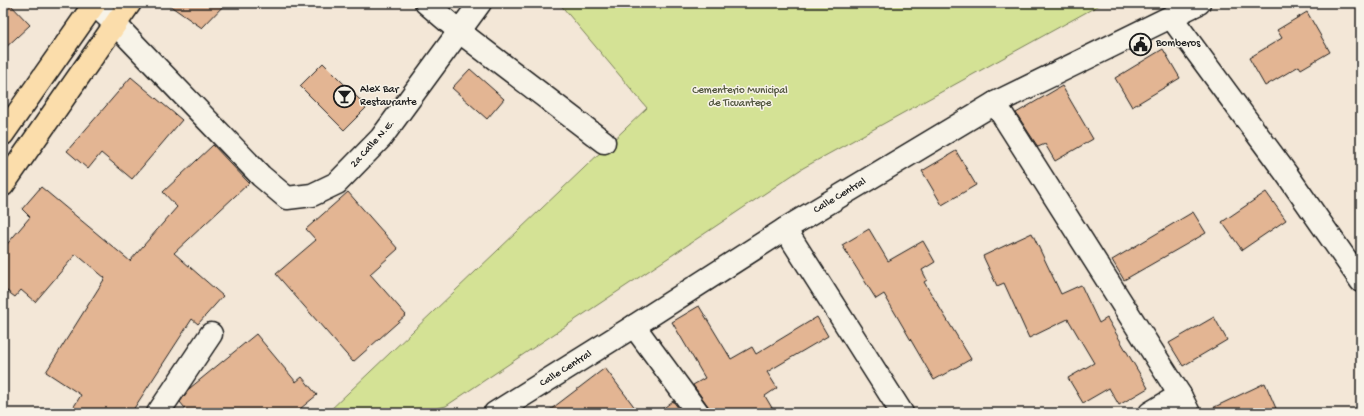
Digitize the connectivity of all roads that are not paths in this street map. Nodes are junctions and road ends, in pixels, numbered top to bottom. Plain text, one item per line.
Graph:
1 (130, 3) edge
2 (426, 3) edge
3 (480, 3) edge
4 (1199, 3) edge
5 (94, 4) edge
6 (1171, 17) junction
7 (115, 24) junction
8 (460, 32) junction
9 (995, 103) junction
10 (3, 134) edge
11 (604, 142) dead end
12 (3, 184) edge
13 (785, 229) junction
14 (1361, 281) edge
15 (634, 326) junction
16 (211, 334) dead end
17 (1184, 404) edge
18 (158, 413) edge
19 (495, 413) edge
20 (698, 413) edge
21 (902, 413) edge
22 (1150, 413) edge

1 - 7 main road
2 - 8 street
3 - 8 street, 2a Calle N.E.
4 - 6 street, Calle Central
5 - 7 street
5 - 10 main road
6 - 9 street, Calle Central
6 - 14 street
7 - 8 street, 2a Calle N.E.
7 - 12 main road
8 - 11 street
9 - 13 street, Calle Central
9 - 17 street
13 - 15 street, Calle Central
13 - 21 street
15 - 19 street, Calle Central
15 - 20 street
16 - 18 street
17 - 22 street

